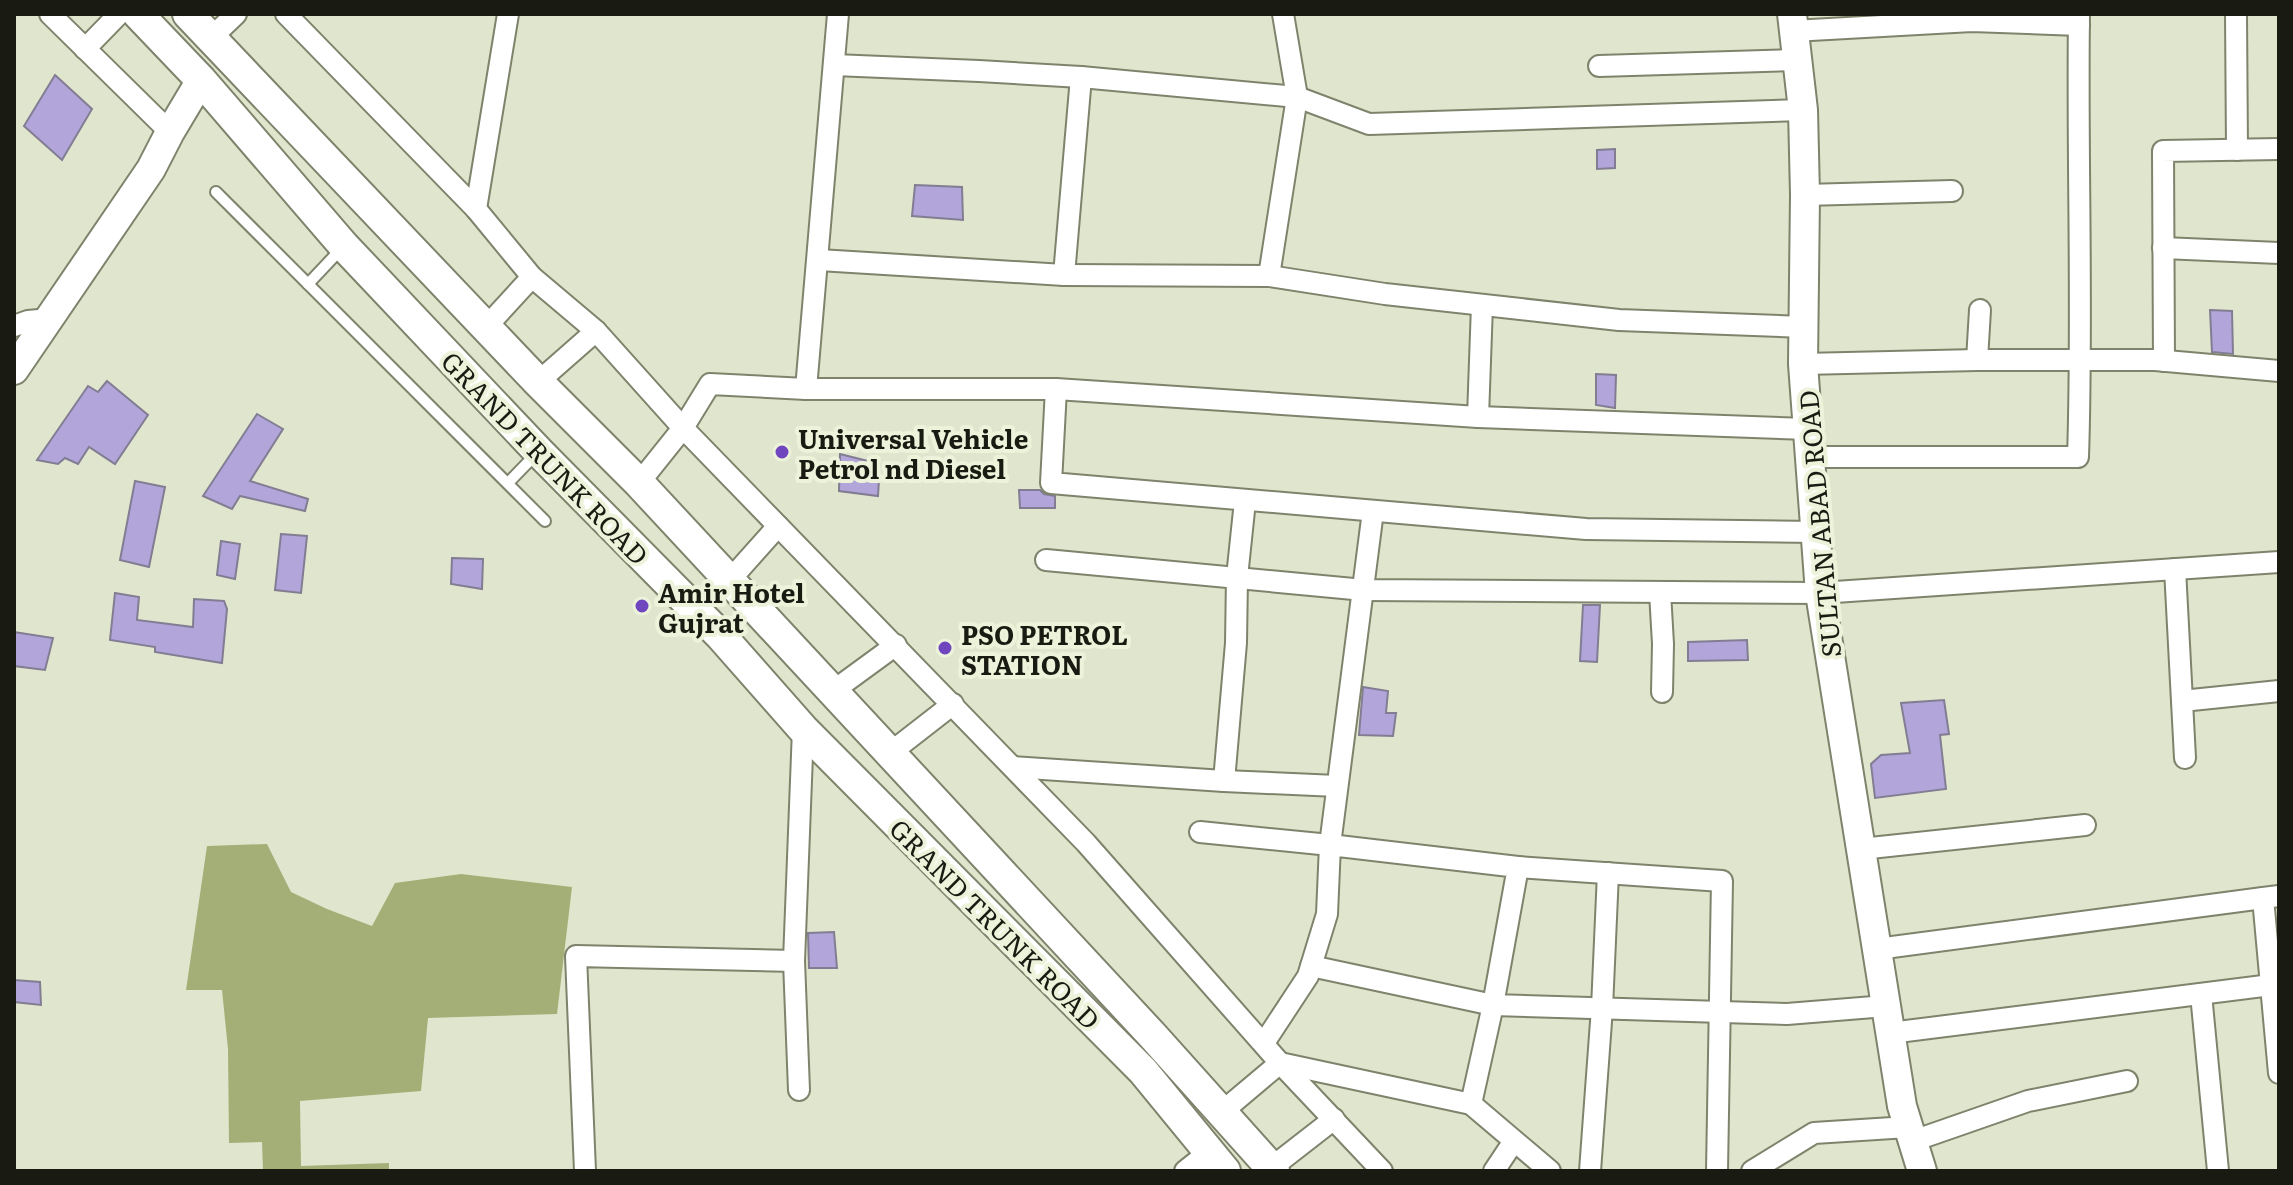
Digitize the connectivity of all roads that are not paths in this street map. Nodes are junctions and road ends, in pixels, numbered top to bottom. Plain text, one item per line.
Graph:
1 (50, 14) edge
2 (119, 14) edge
3 (138, 14) edge
4 (188, 14) edge
5 (236, 14) edge
6 (286, 14) edge
7 (508, 14) edge
8 (838, 14) edge
9 (1283, 14) edge
10 (2236, 14) edge
11 (2079, 19) edge
12 (1792, 22) edge
13 (211, 38) junction
14 (85, 49) junction
15 (1796, 60) junction
16 (834, 65) junction
17 (1599, 66) dead end
18 (1081, 77) junction
19 (201, 80) junction
20 (1297, 97) junction
21 (1803, 110) junction
22 (170, 132) junction
23 (2279, 149) edge
24 (2237, 150) junction
25 (1952, 191) dead end
26 (216, 192) dead end
27 (1805, 195) junction
28 (476, 209) junction
29 (375, 211) junction
30 (344, 246) junction
31 (2163, 248) junction
32 (2279, 253) edge
33 (819, 260) junction
34 (1064, 275) junction
35 (1269, 276) junction
36 (532, 277) junction
37 (308, 284) junction
38 (1482, 305) junction
39 (1980, 310) dead end
40 (50, 319) junction
41 (14, 326) edge
42 (486, 327) junction
43 (1804, 327) junction
44 (596, 331) junction
45 (2082, 359) junction
46 (1977, 360) junction
47 (2164, 361) junction
48 (1803, 364) junction
49 (14, 370) edge
50 (2279, 371) edge
51 (538, 382) junction
52 (806, 389) junction
53 (1056, 389) junction
54 (1478, 417) junction
55 (683, 428) junction
56 (1809, 443) junction
57 (539, 452) junction
58 (508, 483) junction
59 (639, 483) junction
60 (1245, 501) junction
61 (1373, 511) junction
62 (545, 521) dead end
63 (778, 526) junction
64 (1815, 532) junction
65 (1046, 560) dead end
66 (2279, 562) edge
67 (2175, 569) junction
68 (1237, 577) junction
69 (729, 581) junction
70 (1364, 590) junction
71 (1660, 592) junction
72 (1820, 593) junction
73 (896, 645) junction
74 (833, 691) junction
75 (2279, 691) edge
76 (1662, 692) dead end
77 (2182, 701) junction
78 (953, 704) junction
79 (803, 729) junction
80 (890, 753) junction
81 (2185, 758) dead end
82 (1013, 767) junction
83 (1224, 781) junction
84 (1337, 786) junction
85 (2085, 825) dead end
86 (1200, 832) dead end
87 (1330, 845) junction
88 (1861, 849) junction
89 (1518, 867) junction
90 (1608, 873) junction
91 (2271, 897) edge
92 (1877, 949) junction
93 (794, 961) junction
94 (1311, 966) junction
95 (2275, 984) edge
96 (2201, 994) junction
97 (1493, 1005) junction
98 (1602, 1008) junction
99 (1720, 1012) junction
100 (1888, 1020) junction
101 (1264, 1043) junction
102 (1280, 1063) junction
103 (2279, 1073) edge
104 (2127, 1081) dead end
105 (799, 1090) dead end
106 (1471, 1104) junction
107 (1223, 1111) junction
108 (1334, 1119) junction
109 (1910, 1134) junction
110 (1514, 1141) junction
111 (1217, 1161) edge
112 (1273, 1169) edge
113 (585, 1171) edge
114 (1185, 1171) edge
115 (1382, 1171) edge
116 (1494, 1171) edge
117 (1550, 1171) edge
118 (1590, 1171) edge
119 (1717, 1171) edge
120 (1752, 1171) edge
121 (1922, 1171) edge
122 (2218, 1171) edge

1 - 14 street
2 - 14 street
3 - 19 main road, GRAND TRUNK ROAD
4 - 13 main road, GRAND TRUNK ROAD
5 - 13 street
6 - 28 street
7 - 28 street
8 - 16 street
9 - 20 street
10 - 24 street
11 - 12 street
11 - 45 street
12 - 15 street, SULTAN ABAD ROAD
13 - 29 main road, GRAND TRUNK ROAD
14 - 22 street
15 - 17 street
15 - 21 street, SULTAN ABAD ROAD
16 - 18 street
16 - 33 street
18 - 20 street
18 - 34 street
19 - 22 street
19 - 30 main road, GRAND TRUNK ROAD
20 - 21 street
20 - 35 street
21 - 27 street, SULTAN ABAD ROAD
22 - 40 street
23 - 24 street
24 - 31 street
25 - 27 street
26 - 37 lane
27 - 43 street, SULTAN ABAD ROAD
28 - 36 street
29 - 30 main road
29 - 42 main road, GRAND TRUNK ROAD
30 - 37 lane
30 - 57 main road, GRAND TRUNK ROAD
31 - 32 street
31 - 47 street
33 - 34 street
33 - 52 street
34 - 35 street
35 - 38 street
36 - 42 street
36 - 44 street
37 - 58 lane
38 - 43 street
38 - 54 street
39 - 46 street
40 - 41 street
40 - 49 street
42 - 51 main road, GRAND TRUNK ROAD
43 - 48 street, SULTAN ABAD ROAD
44 - 51 street
44 - 55 street
45 - 46 street
45 - 47 street
45 - 56 street
46 - 48 street
47 - 50 street
48 - 56 street, SULTAN ABAD ROAD
51 - 59 main road, GRAND TRUNK ROAD
52 - 53 street
52 - 55 street
53 - 54 street
53 - 60 street
54 - 56 street
55 - 59 street
55 - 63 street
56 - 64 street, SULTAN ABAD ROAD
57 - 58 lane
57 - 79 main road, GRAND TRUNK ROAD
58 - 62 lane
59 - 69 main road, GRAND TRUNK ROAD
60 - 61 street
60 - 68 street
61 - 64 street
61 - 70 street
63 - 69 street
63 - 73 street
64 - 72 street, SULTAN ABAD ROAD
65 - 68 street
66 - 67 street
67 - 72 street
67 - 77 street
68 - 70 street
68 - 83 street
69 - 74 main road, GRAND TRUNK ROAD
70 - 71 street
70 - 84 street
71 - 72 street
71 - 76 street
72 - 88 street, SULTAN ABAD ROAD
73 - 74 street
73 - 78 street
74 - 80 main road, GRAND TRUNK ROAD
75 - 77 street
77 - 81 street
78 - 80 street
78 - 82 street
79 - 93 street
79 - 111 main road, GRAND TRUNK ROAD
80 - 107 main road, GRAND TRUNK ROAD
82 - 83 street
82 - 101 street
83 - 84 street
84 - 87 street
85 - 88 street
86 - 87 street
87 - 89 street
87 - 94 street
88 - 92 street, SULTAN ABAD ROAD
89 - 90 street
89 - 97 street
90 - 98 street
90 - 99 street
91 - 92 street
91 - 95 street
92 - 100 street, SULTAN ABAD ROAD
93 - 105 street
93 - 113 street
94 - 97 street
94 - 101 street
95 - 96 street
95 - 103 street
96 - 100 street
96 - 122 street
97 - 98 street
97 - 106 street
98 - 99 street
98 - 118 street
99 - 100 street
99 - 119 street
100 - 109 street, SULTAN ABAD ROAD
101 - 102 street
102 - 106 street
102 - 107 street
102 - 108 street
104 - 109 street
106 - 110 street
107 - 112 main road, GRAND TRUNK ROAD
108 - 112 street
108 - 115 street
109 - 120 street
109 - 121 street, SULTAN ABAD ROAD
110 - 116 street
110 - 117 street
111 - 114 street

